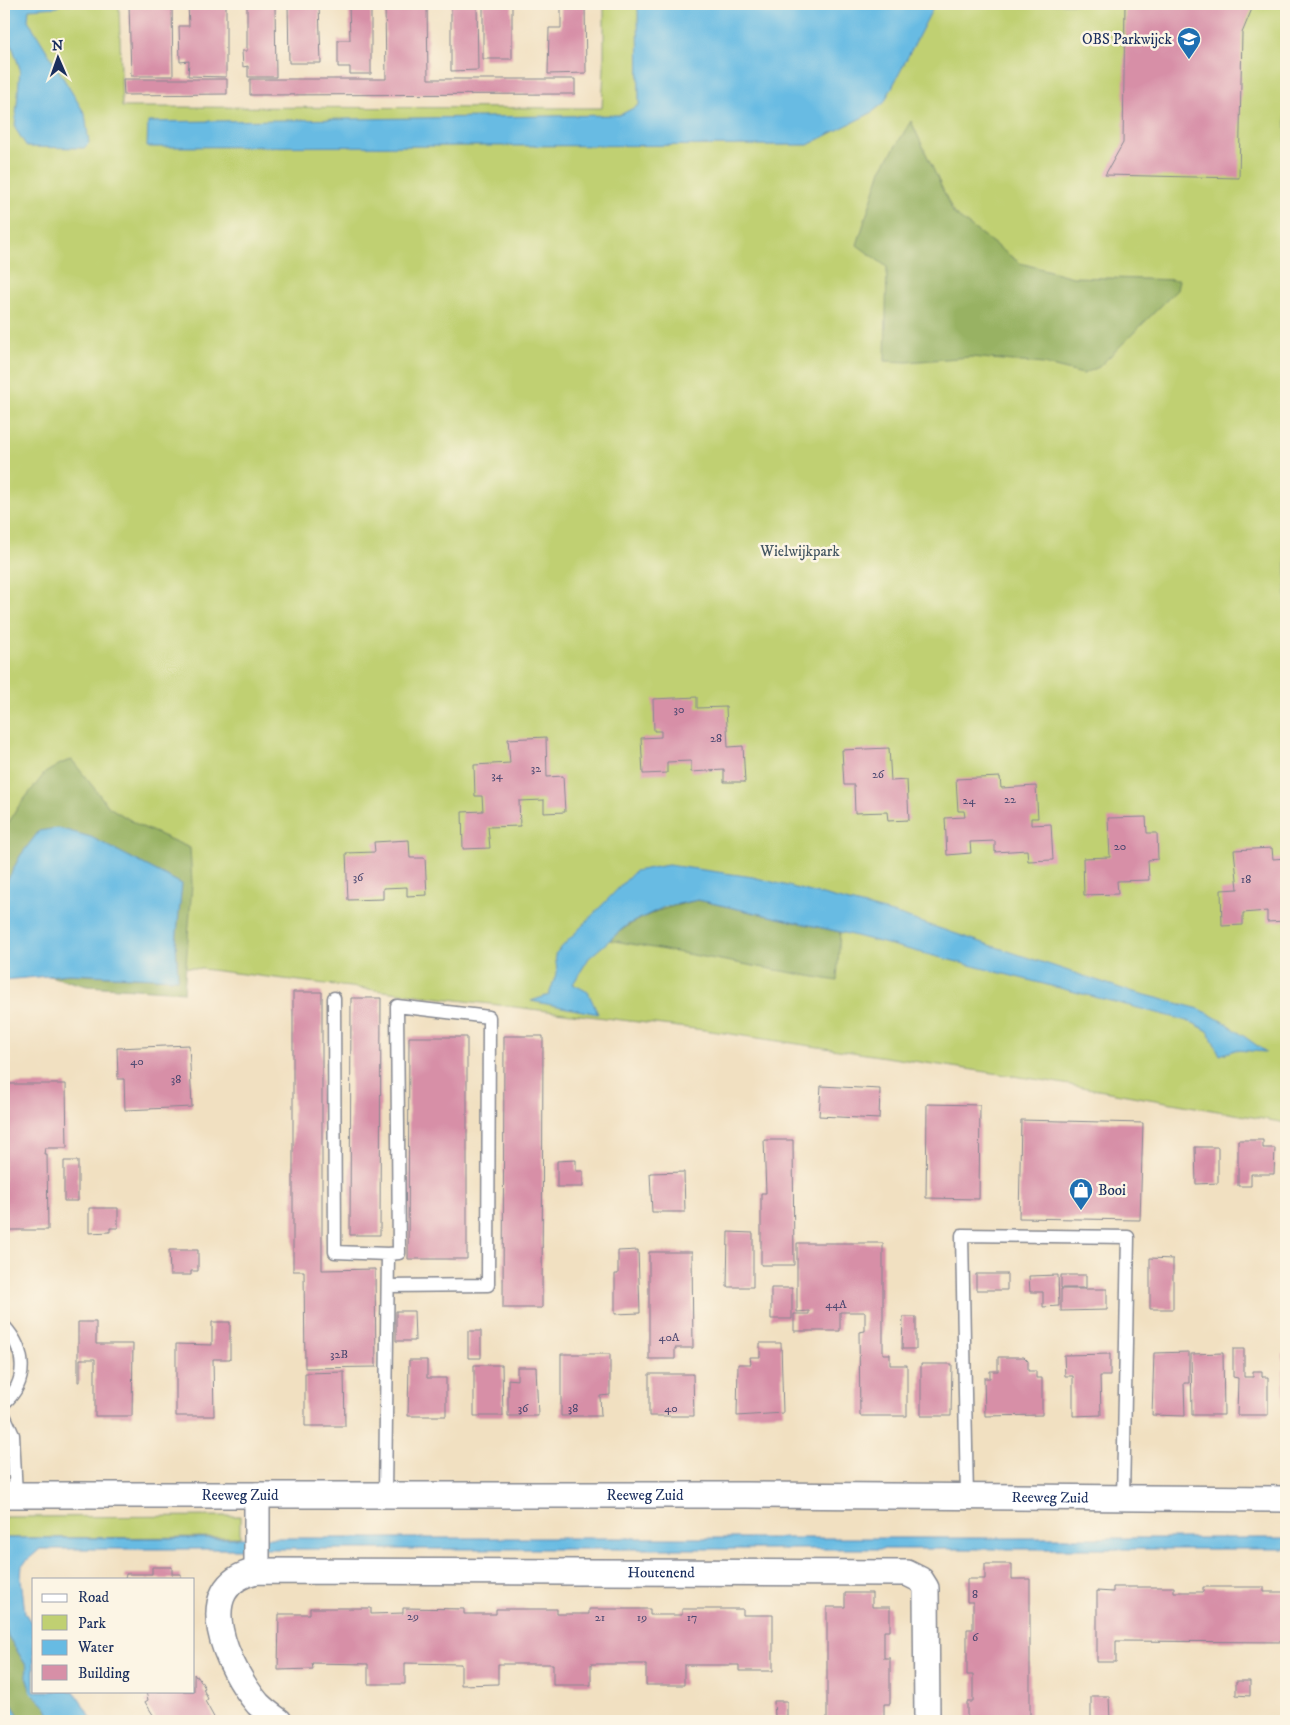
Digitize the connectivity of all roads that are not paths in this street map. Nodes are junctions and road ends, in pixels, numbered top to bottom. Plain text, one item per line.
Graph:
1 (334, 998) dead end
2 (388, 1254) junction
3 (388, 1286) junction
4 (4, 1326) edge
5 (4, 1403) edge
6 (4, 1415) edge
7 (10, 1495) edge
8 (385, 1496) junction
9 (967, 1498) junction
10 (1123, 1498) junction
11 (1286, 1499) edge
12 (257, 1507) junction
13 (257, 1571) junction
14 (279, 1721) edge
15 (927, 1721) edge

1 - 2 lane
2 - 3 lane
2 - 3 lane
3 - 8 lane
4 - 5 lane
6 - 7 lane
7 - 12 street, Reeweg Zuid
8 - 9 street, Reeweg Zuid
8 - 12 street, Reeweg Zuid
9 - 10 street, Reeweg Zuid
9 - 10 lane
10 - 11 street, Reeweg Zuid
12 - 13 street
13 - 14 street, Houtenend
13 - 15 street, Houtenend

